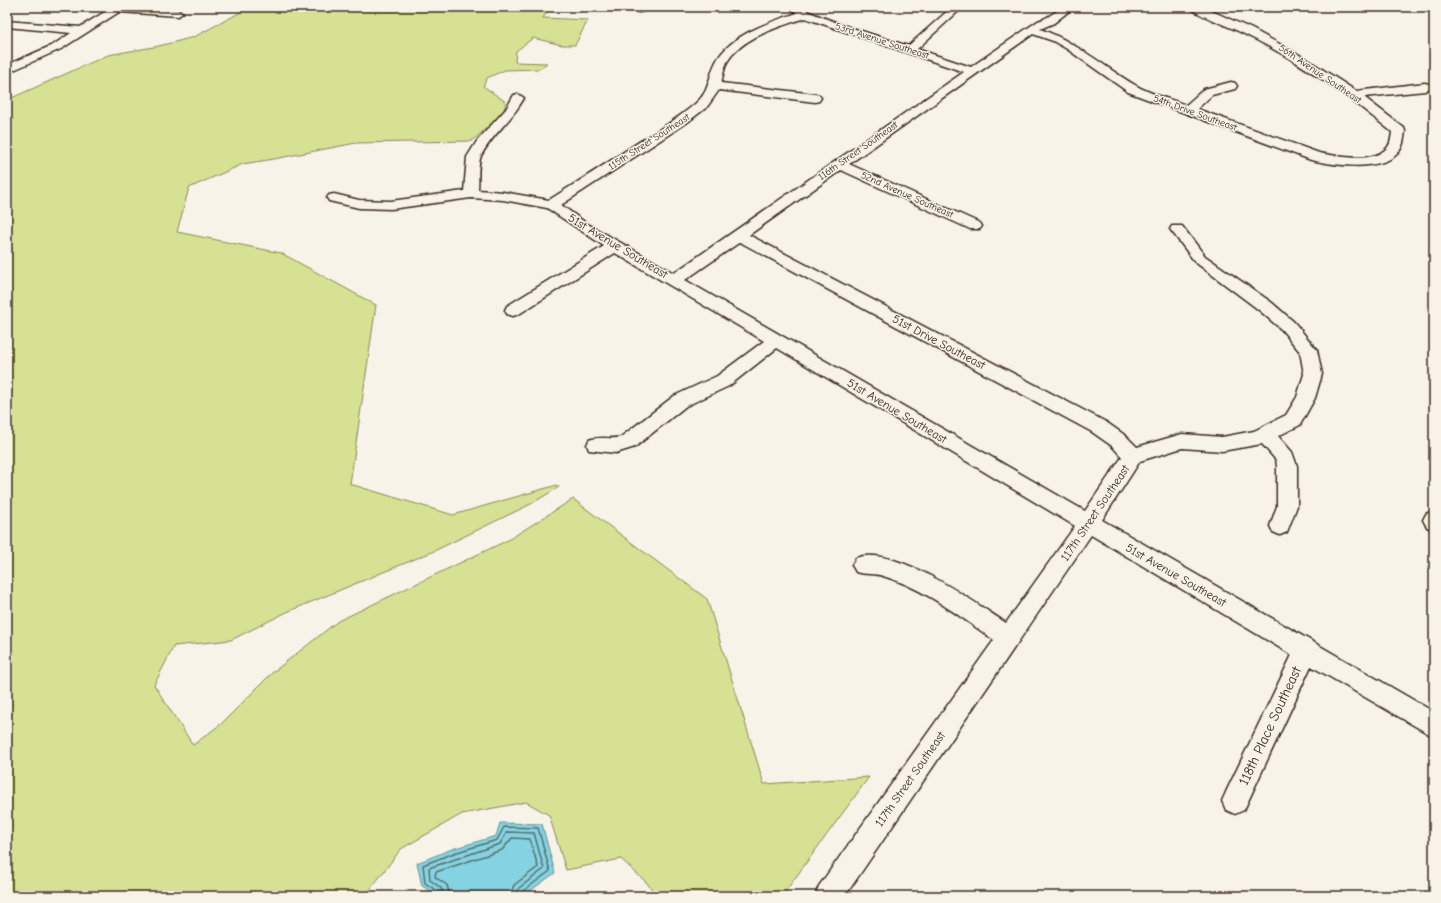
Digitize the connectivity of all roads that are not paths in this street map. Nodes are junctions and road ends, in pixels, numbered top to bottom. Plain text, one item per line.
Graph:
1 (958, 7) edge
2 (1058, 7) edge
3 (1069, 7) edge
4 (1194, 7) edge
5 (119, 8) edge
6 (800, 10) edge
7 (178, 13) dead end
8 (7, 24) edge
9 (1037, 26) junction
10 (84, 31) junction
11 (910, 50) junction
12 (7, 69) edge
13 (971, 72) junction
14 (716, 86) junction
15 (1231, 86) dead end
16 (1425, 86) dead end
17 (1352, 95) junction
18 (518, 98) dead end
19 (815, 98) dead end
20 (1188, 110) junction
21 (1371, 161) joint
22 (840, 165) junction
23 (471, 194) junction
24 (334, 198) dead end
25 (551, 205) junction
26 (975, 226) dead end
27 (1177, 229) dead end
28 (738, 235) junction
29 (615, 246) junction
30 (675, 280) junction
31 (513, 310) dead end
32 (776, 340) junction
33 (1265, 434) junction
34 (596, 444) dead end
35 (1133, 456) junction
36 (1088, 524) junction
37 (1280, 526) dead end
38 (863, 565) dead end
39 (1009, 638) junction
40 (1306, 651) junction
41 (1434, 725) edge
42 (1235, 801) dead end
43 (829, 896) edge

1 - 11 street
2 - 9 street, 116th Street Southeast
3 - 9 street, 116th Street Southeast
4 - 17 street, 56th Avenue Southeast
5 - 7 street
5 - 10 street
6 - 11 street, 53rd Avenue Southeast
6 - 14 street, 115th Street Southeast
8 - 10 street
9 - 13 street, 116th Street Southeast
9 - 20 street, 54th Drive Southeast
10 - 12 street
11 - 13 street, 53rd Avenue Southeast
13 - 22 street, 116th Street Southeast
14 - 19 street
14 - 25 street, 115th Street Southeast
15 - 20 street
16 - 17 street
17 - 21 street, 56th Avenue Southeast
18 - 23 street
20 - 21 street, 54th Drive Southeast
22 - 26 street, 52nd Avenue Southeast
22 - 28 street, 116th Street Southeast
23 - 24 street, 51st Avenue Southeast
23 - 25 street, 51st Avenue Southeast
25 - 29 street, 51st Avenue Southeast
27 - 33 street, 117th Street Southeast
28 - 30 street, 116th Street Southeast
28 - 35 street, 51st Drive Southeast
29 - 30 street, 51st Avenue Southeast
29 - 31 street
30 - 32 street, 51st Avenue Southeast
32 - 34 street
32 - 36 street, 51st Avenue Southeast
33 - 35 street, 117th Street Southeast
33 - 37 street
35 - 36 street, 117th Street Southeast
36 - 39 street, 117th Street Southeast
36 - 40 street, 51st Avenue Southeast
38 - 39 street
39 - 43 street, 117th Street Southeast
40 - 41 street, 51st Avenue Southeast
40 - 42 street, 118th Place Southeast

